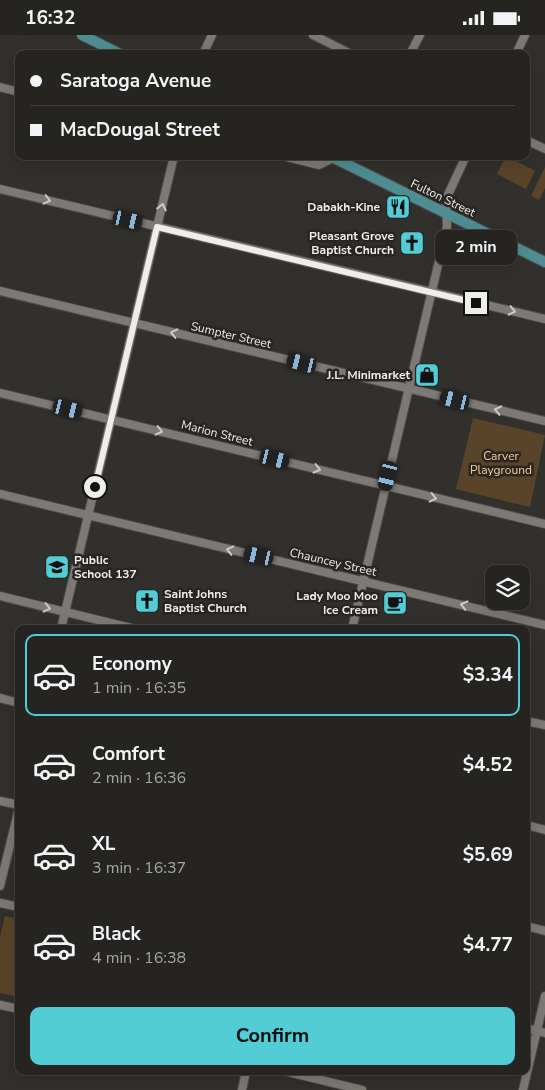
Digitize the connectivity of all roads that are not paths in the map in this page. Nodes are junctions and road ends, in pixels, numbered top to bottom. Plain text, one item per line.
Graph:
1 (82, 35) edge
2 (212, 35) edge
3 (420, 35) edge
4 (525, 35) edge
5 (315, 36) edge
6 (112, 50) edge
7 (205, 50) edge
8 (343, 50) edge
9 (412, 50) edge
10 (518, 50) edge
11 (0, 87) edge
12 (15, 91) edge
13 (530, 142) edge
14 (545, 149) edge
15 (173, 160) edge
16 (299, 160) edge
17 (326, 160) edge
18 (337, 160) edge
19 (464, 160) edge
20 (0, 189) edge
21 (446, 213) junction
22 (157, 227) junction
23 (545, 262) edge
24 (0, 291) edge
25 (432, 293) junction
26 (545, 319) edge
27 (135, 323) junction
28 (409, 389) junction
29 (0, 393) edge
30 (112, 419) junction
31 (545, 421) edge
32 (385, 486) junction
33 (0, 495) edge
34 (88, 515) junction
35 (545, 524) edge
36 (363, 581) junction
37 (0, 596) edge
38 (66, 612) junction
39 (63, 625) edge
40 (119, 625) edge
41 (353, 625) edge
42 (545, 625) edge
43 (0, 698) edge
44 (15, 702) edge
45 (530, 722) edge
46 (545, 725) edge
47 (0, 801) edge
48 (15, 806) edge
49 (15, 824) edge
50 (530, 826) edge
51 (545, 830) edge
52 (0, 887) edge
53 (0, 903) edge
54 (15, 906) edge
55 (530, 927) edge
56 (545, 931) edge
57 (545, 996) edge
58 (0, 1005) edge
59 (15, 1008) edge
60 (541, 1032) edge
61 (530, 1067) edge
62 (245, 1075) edge
63 (300, 1075) edge
64 (528, 1075) edge
65 (242, 1090) edge
66 (362, 1090) edge
67 (523, 1090) edge

1 - 6 main road
2 - 7 street
3 - 9 street
4 - 10 street
5 - 8 street
11 - 12 street
13 - 14 street
22 -> 15 street
16 - 17 street
18 - 21 main road, Fulton Street
19 - 21 street
20 -> 22 street
21 - 23 main road, Fulton Street
21 - 25 street
22 - 25 street
22 - 27 street
24 - 27 street, Sumpter Street
25 -> 26 street
25 - 28 street
28 -> 27 street, Sumpter Street
27 - 30 street
31 -> 28 street, Sumpter Street
28 - 32 street
29 - 30 street, Marion Street
30 -> 32 street, Marion Street
30 - 34 street
32 -> 35 street, Marion Street
32 - 36 street
33 - 34 street, Chauncey Street
36 -> 34 street, Chauncey Street
34 - 38 street
36 - 41 street
42 -> 36 street, Chauncey Street
37 -> 38 street
38 - 39 street
38 - 40 street
43 - 44 street
45 - 46 street
47 - 48 street
49 - 52 street
50 - 51 street
53 - 54 street
55 - 56 street
57 - 60 street
58 - 59 street
60 - 61 street
62 - 65 street
63 - 66 street
64 - 67 street

